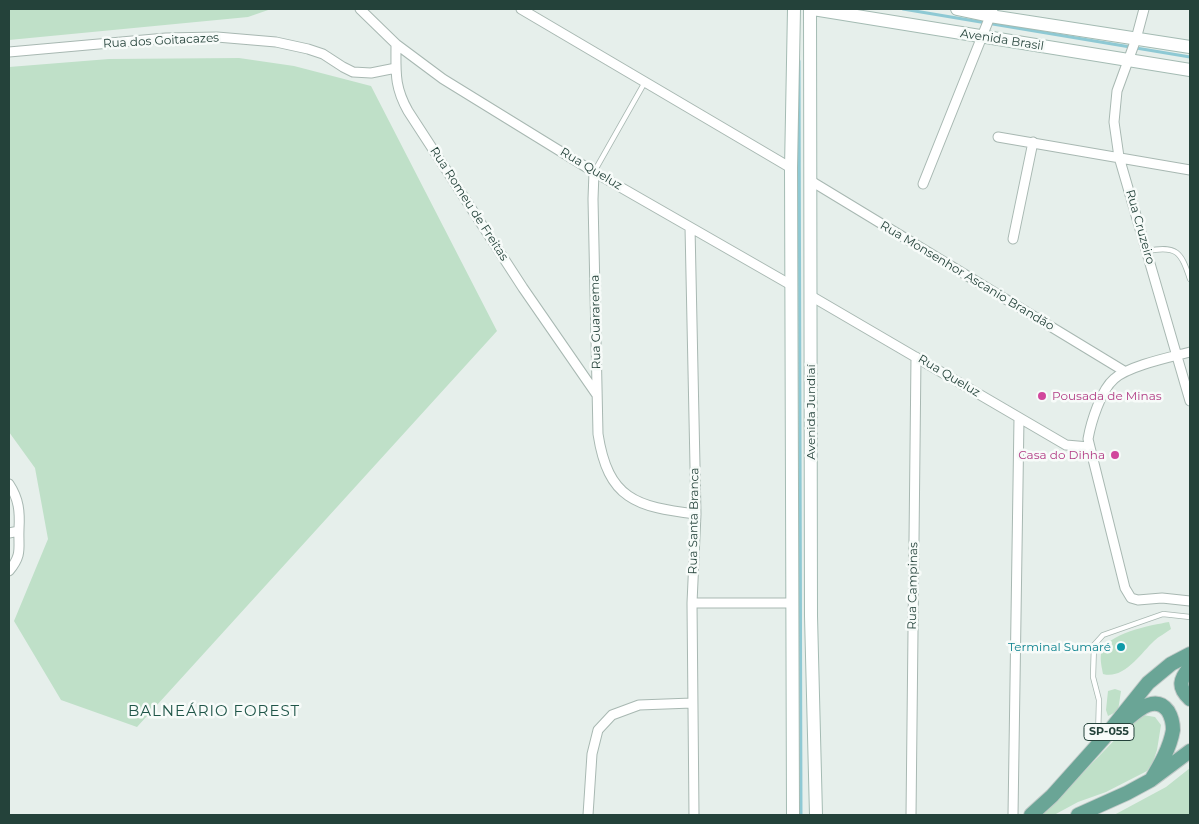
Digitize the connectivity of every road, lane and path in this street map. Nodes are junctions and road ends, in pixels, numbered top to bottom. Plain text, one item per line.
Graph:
1 (360, 9) edge
2 (521, 9) edge
3 (794, 9) edge
4 (811, 9) edge
5 (957, 9) edge
6 (1144, 9) edge
7 (987, 22) edge
8 (396, 44) junction
9 (1190, 47) edge
10 (1132, 48) junction
11 (9, 52) edge
12 (396, 68) junction
13 (1190, 70) edge
14 (645, 82) junction
15 (998, 136) dead end
16 (1033, 142) junction
17 (1119, 157) junction
18 (792, 168) junction
19 (1190, 170) edge
20 (594, 172) junction
21 (811, 181) junction
22 (923, 184) dead end
23 (690, 226) junction
24 (1013, 240) dead end
25 (1147, 252) junction
26 (1190, 279) edge
27 (791, 286) junction
28 (811, 296) junction
29 (1190, 352) edge
30 (1177, 355) junction
31 (916, 357) junction
32 (1124, 371) junction
33 (597, 395) junction
34 (1190, 401) edge
35 (1019, 418) junction
36 (1089, 447) junction
37 (9, 484) edge
38 (696, 514) junction
39 (19, 531) junction
40 (9, 533) edge
41 (9, 571) edge
42 (1190, 601) edge
43 (692, 603) junction
44 (791, 603) junction
45 (1190, 616) edge
46 (1190, 654) edge
47 (1190, 667) edge
48 (1190, 699) edge
49 (692, 703) junction
50 (1100, 742) junction
51 (1190, 751) edge
52 (1151, 780) junction
53 (1085, 814) edge
54 (588, 815) edge
55 (694, 815) edge
56 (793, 815) edge
57 (816, 815) edge
58 (911, 815) edge
59 (1013, 815) edge
60 (1031, 815) edge

1 - 8 street
2 - 14 street
3 - 18 main road, Avenida Jundiaí
4 - 7 main road, Avenida Brasil
4 - 21 main road, Avenida Jundiaí
5 - 7 main road, Avenida Brasil
6 - 10 street, Rua Cruzeiro
7 - 10 main road, Avenida Brasil
7 - 10 main road, Avenida Brasil
7 - 22 street
8 - 12 street, Rua Romeu de Freitas
8 - 20 street, Rua Queluz
9 - 10 main road, Avenida Brasil
10 - 13 main road, Avenida Brasil
10 - 17 street, Rua Cruzeiro
11 - 12 street, Rua dos Goitacazes
12 - 33 street, Rua Romeu de Freitas
14 - 18 street
14 - 20 lane, Rua Guararema
15 - 16 street
16 - 17 street
16 - 24 street
17 - 19 street
17 - 25 street, Rua Cruzeiro
18 - 27 main road, Avenida Jundiaí
20 - 23 street, Rua Queluz
20 - 33 street, Rua Guararema
21 - 28 main road, Avenida Jundiaí
21 - 32 street, Rua Monsenhor Ascanio Brandão
23 - 27 street, Rua Queluz
23 - 38 street, Rua Santa Branca
25 - 26 lane
25 - 30 street, Rua Cruzeiro
27 - 44 main road, Avenida Jundiaí
28 - 31 street, Rua Queluz
28 - 57 main road, Avenida Jundiaí
29 - 30 street
30 - 32 street
30 - 34 street, Rua Cruzeiro
31 - 35 street, Rua Queluz
31 - 58 street, Rua Campinas
32 - 36 street
33 - 38 street, Rua Guararema
35 - 36 street, Rua Queluz
35 - 59 street
36 - 42 street
37 - 39 street
38 - 43 street, Rua Santa Branca
39 - 40 street
39 - 41 street
43 - 44 street
43 - 49 street, Rua Santa Branca
44 - 56 main road, Avenida Jundiaí
45 - 50 lane
46 - 50 main road, SP-055
47 - 48 main road
49 - 54 street
49 - 55 street, Rua Santa Branca
50 - 52 main road, SP-055
50 - 60 main road, SP-055
51 - 52 main road
52 - 53 main road

